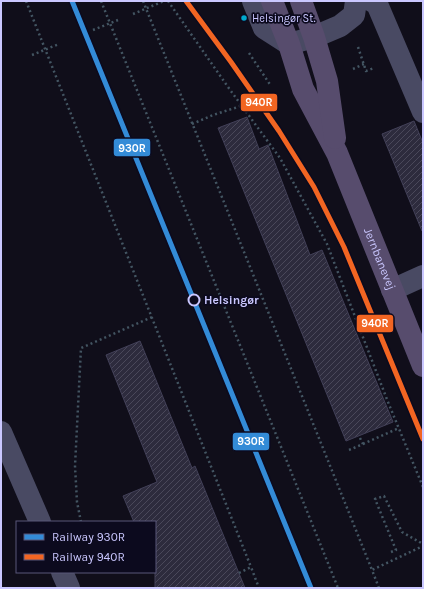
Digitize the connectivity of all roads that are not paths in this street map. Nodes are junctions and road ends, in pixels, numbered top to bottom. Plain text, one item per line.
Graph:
1 (253, 1) edge
2 (272, 1) edge
3 (301, 1) edge
4 (356, 1) edge
5 (372, 1) edge
6 (314, 37) junction
7 (289, 44) junction
8 (423, 112) edge
9 (337, 153) junction
10 (423, 276) edge
11 (392, 290) junction
12 (423, 366) edge
13 (1, 432) edge
14 (40, 521) edge
15 (62, 573) edge
16 (69, 588) edge

1 - 7 street
2 - 7 main road, Jernbanevej
3 - 6 main road, Jernbanevej
4 - 6 street
5 - 8 street
6 - 7 street
6 - 9 main road, Jernbanevej
7 - 9 main road, Jernbanevej
9 - 11 main road, Jernbanevej
10 - 11 street
11 - 12 main road, Jernbanevej
13 - 14 street
15 - 16 street

